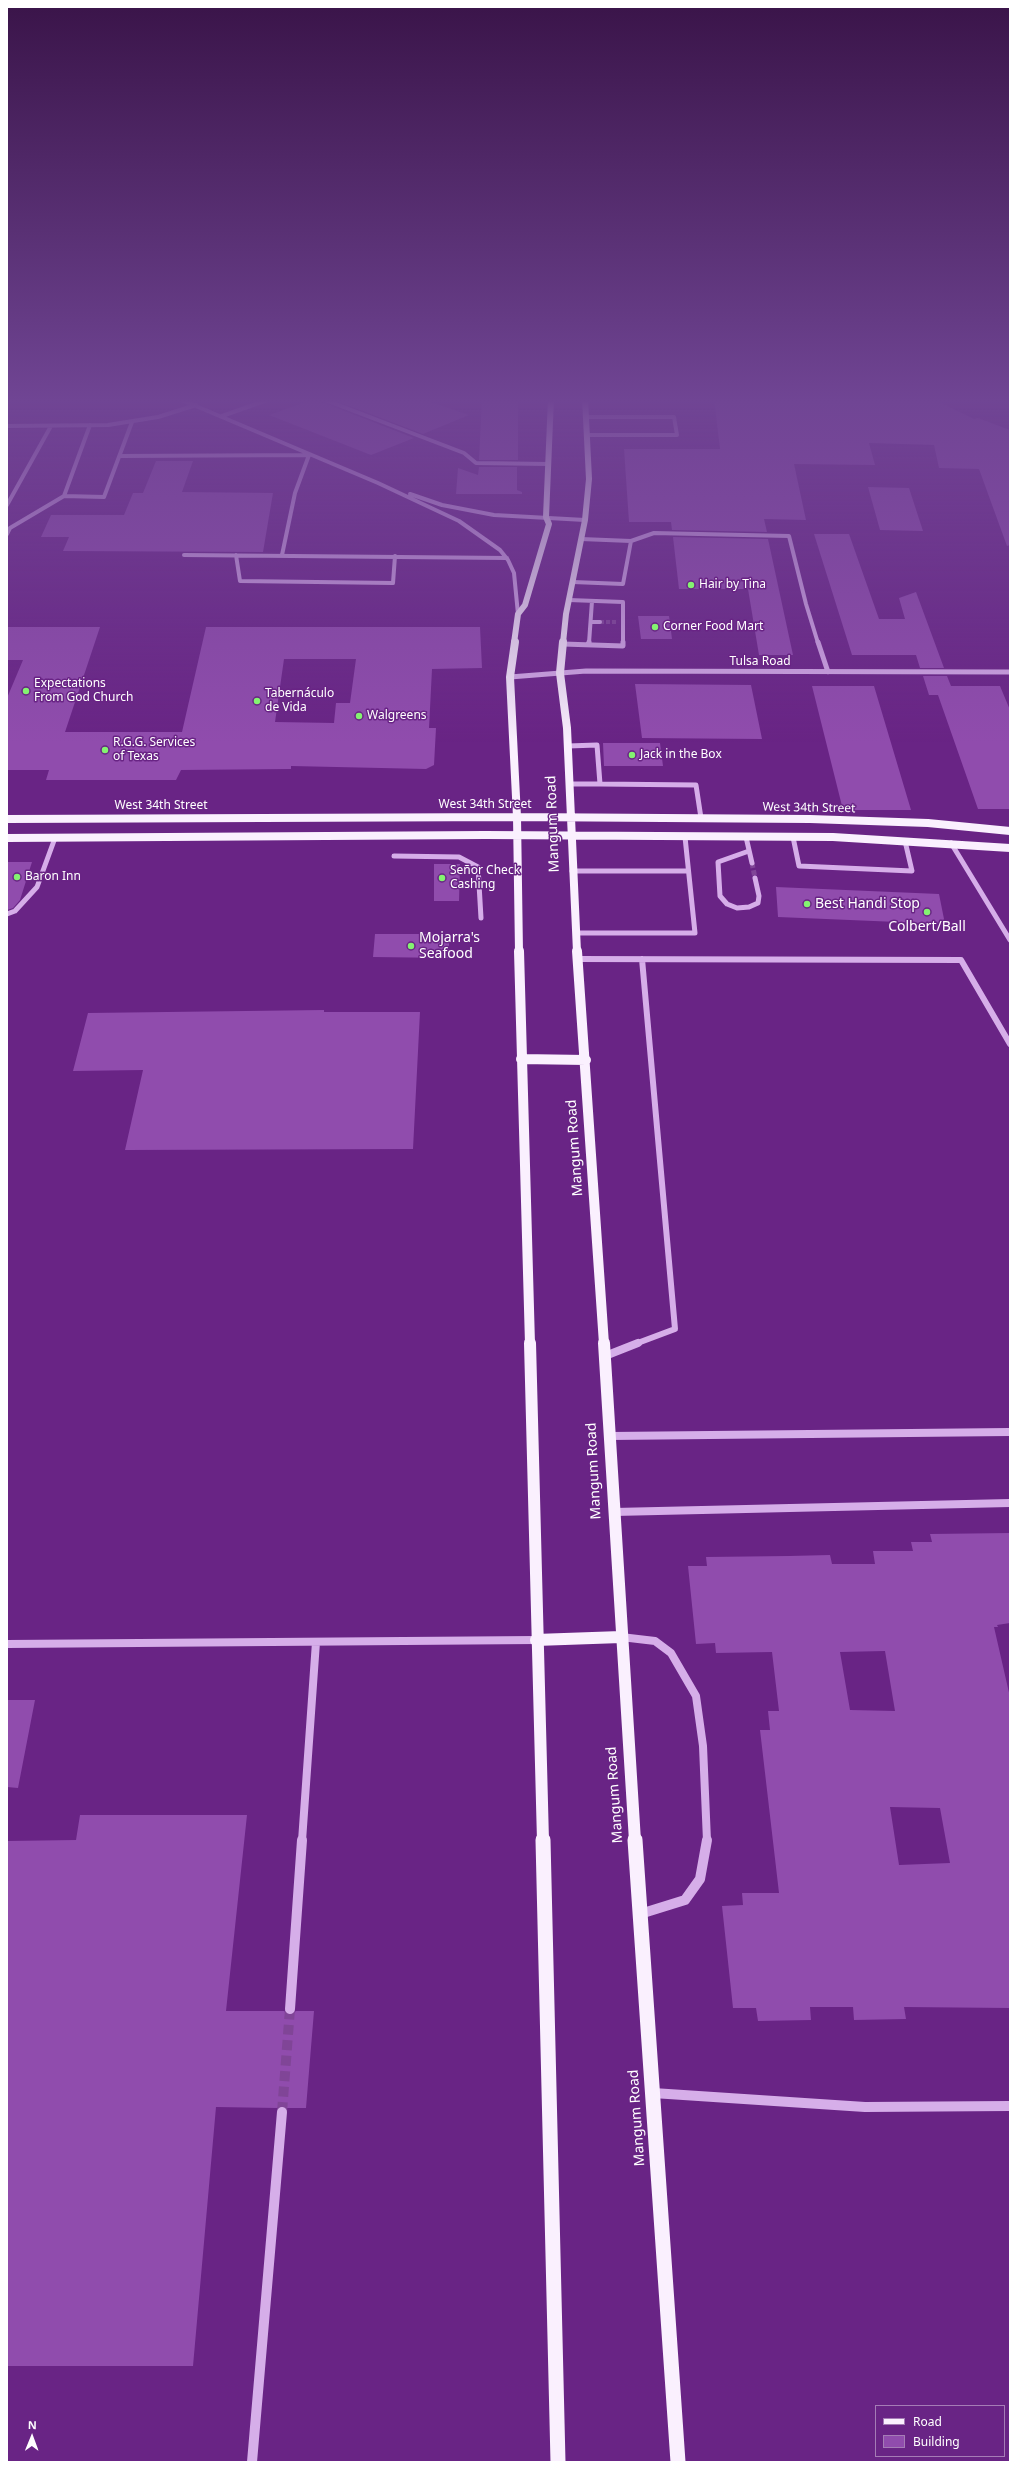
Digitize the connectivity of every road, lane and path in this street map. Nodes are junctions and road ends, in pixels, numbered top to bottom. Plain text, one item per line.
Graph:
1 (33, 513) edge
2 (291, 513) edge
3 (442, 513) edge
4 (485, 513) edge
5 (546, 513) edge
6 (586, 513) edge
7 (546, 518) junction
8 (585, 520) junction
9 (9, 527) edge
10 (7, 534) edge
11 (581, 539) junction
12 (631, 541) junction
13 (184, 555) dead end
14 (236, 555) junction
15 (282, 555) junction
16 (395, 556) junction
17 (507, 558) junction
18 (573, 582) junction
19 (569, 600) junction
20 (592, 601) junction
21 (518, 614) junction
22 (591, 622) junction
23 (600, 622) tunnel mouth
24 (617, 622) tunnel mouth
25 (623, 622) junction
26 (563, 644) junction
27 (589, 645) junction
28 (828, 672) junction
29 (1010, 672) edge
30 (560, 673) junction
31 (510, 677) junction
32 (568, 746) junction
33 (569, 784) junction
34 (600, 784) junction
35 (517, 816) junction
36 (570, 817) junction
37 (701, 818) junction
38 (7, 819) edge
39 (1010, 831) edge
40 (929, 832) junction
41 (517, 836) junction
42 (570, 836) junction
43 (685, 836) junction
44 (746, 837) junction
45 (793, 837) junction
46 (7, 838) edge
47 (55, 838) junction
48 (905, 841) junction
49 (951, 843) junction
50 (1010, 848) edge
51 (749, 851) junction
52 (394, 856) dead end
53 (752, 863) tunnel mouth
54 (572, 871) junction
55 (688, 871) junction
56 (756, 878) tunnel mouth
57 (7, 914) edge
58 (481, 918) dead end
59 (576, 933) junction
60 (1010, 940) edge
61 (578, 959) junction
62 (642, 959) junction
63 (1010, 1044) edge
64 (521, 1059) junction
65 (586, 1060) junction
66 (605, 1356) junction
67 (1010, 1432) edge
68 (610, 1436) junction
69 (1010, 1503) edge
70 (614, 1512) junction
71 (621, 1637) junction
72 (536, 1640) junction
73 (316, 1642) junction
74 (7, 1644) edge
75 (640, 1914) junction
76 (290, 2009) tunnel mouth
77 (653, 2093) junction
78 (1010, 2106) edge
79 (282, 2112) tunnel mouth
80 (252, 2462) edge
81 (558, 2462) edge
82 (678, 2462) edge

1 - 9 street
2 - 15 street
3 - 17 street
4 - 7 street
5 - 7 main road
6 - 8 main road, Mangum Road
7 - 8 street
7 - 21 main road
8 - 11 main road, Mangum Road
9 - 10 street
11 - 12 street
11 - 18 main road, Mangum Road
12 - 18 street
12 - 28 street
13 - 14 street
14 - 15 street
14 - 16 street
15 - 16 street
16 - 17 street
17 - 21 street
18 - 19 main road, Mangum Road
19 - 20 street
19 - 26 main road, Mangum Road
20 - 22 street
20 - 25 street
21 - 31 main road
22 - 23 street
22 - 27 street
24 - 25 street
25 - 27 street
26 - 27 street
26 - 30 main road, Mangum Road
28 - 29 street, Tulsa Road
28 - 30 street, Tulsa Road
30 - 31 street, Tulsa Road
30 - 32 main road, Mangum Road
31 - 35 main road
32 - 33 main road, Mangum Road
32 - 34 street
33 - 34 street
33 - 36 main road, Mangum Road
34 - 37 street
35 - 36 main road, West 34th Street
35 - 38 main road, West 34th Street
35 - 41 main road
36 - 37 main road, West 34th Street
36 - 42 main road, Mangum Road
37 - 40 main road, West 34th Street
39 - 40 main road, West 34th Street
40 - 48 main road, West 34th Street
40 - 49 main road, West 34th Street
41 - 42 main road, West 34th Street
41 - 47 main road, West 34th Street
41 - 64 main road
42 - 43 main road, West 34th Street
42 - 54 main road, Mangum Road
43 - 44 main road, West 34th Street
43 - 55 street
44 - 45 main road, West 34th Street
44 - 51 street
45 - 48 main road, West 34th Street
45 - 48 street
46 - 47 main road, West 34th Street
47 - 57 street
49 - 50 main road, West 34th Street
49 - 60 street
51 - 53 street
51 - 56 street
52 - 58 street
54 - 55 street
54 - 59 main road, Mangum Road
55 - 59 street
59 - 61 main road, Mangum Road
61 - 62 street
61 - 65 main road, Mangum Road
62 - 63 street
62 - 66 street
64 - 65 main road
64 - 72 main road
65 - 66 main road, Mangum Road
66 - 68 main road, Mangum Road
67 - 68 street
68 - 70 main road, Mangum Road
69 - 70 street
70 - 71 main road, Mangum Road
71 - 72 main road
71 - 75 main road, Mangum Road
71 - 75 street
72 - 73 street
72 - 81 main road
73 - 74 street
73 - 76 street
75 - 77 main road, Mangum Road
77 - 78 street
77 - 82 main road, Mangum Road
79 - 80 street

